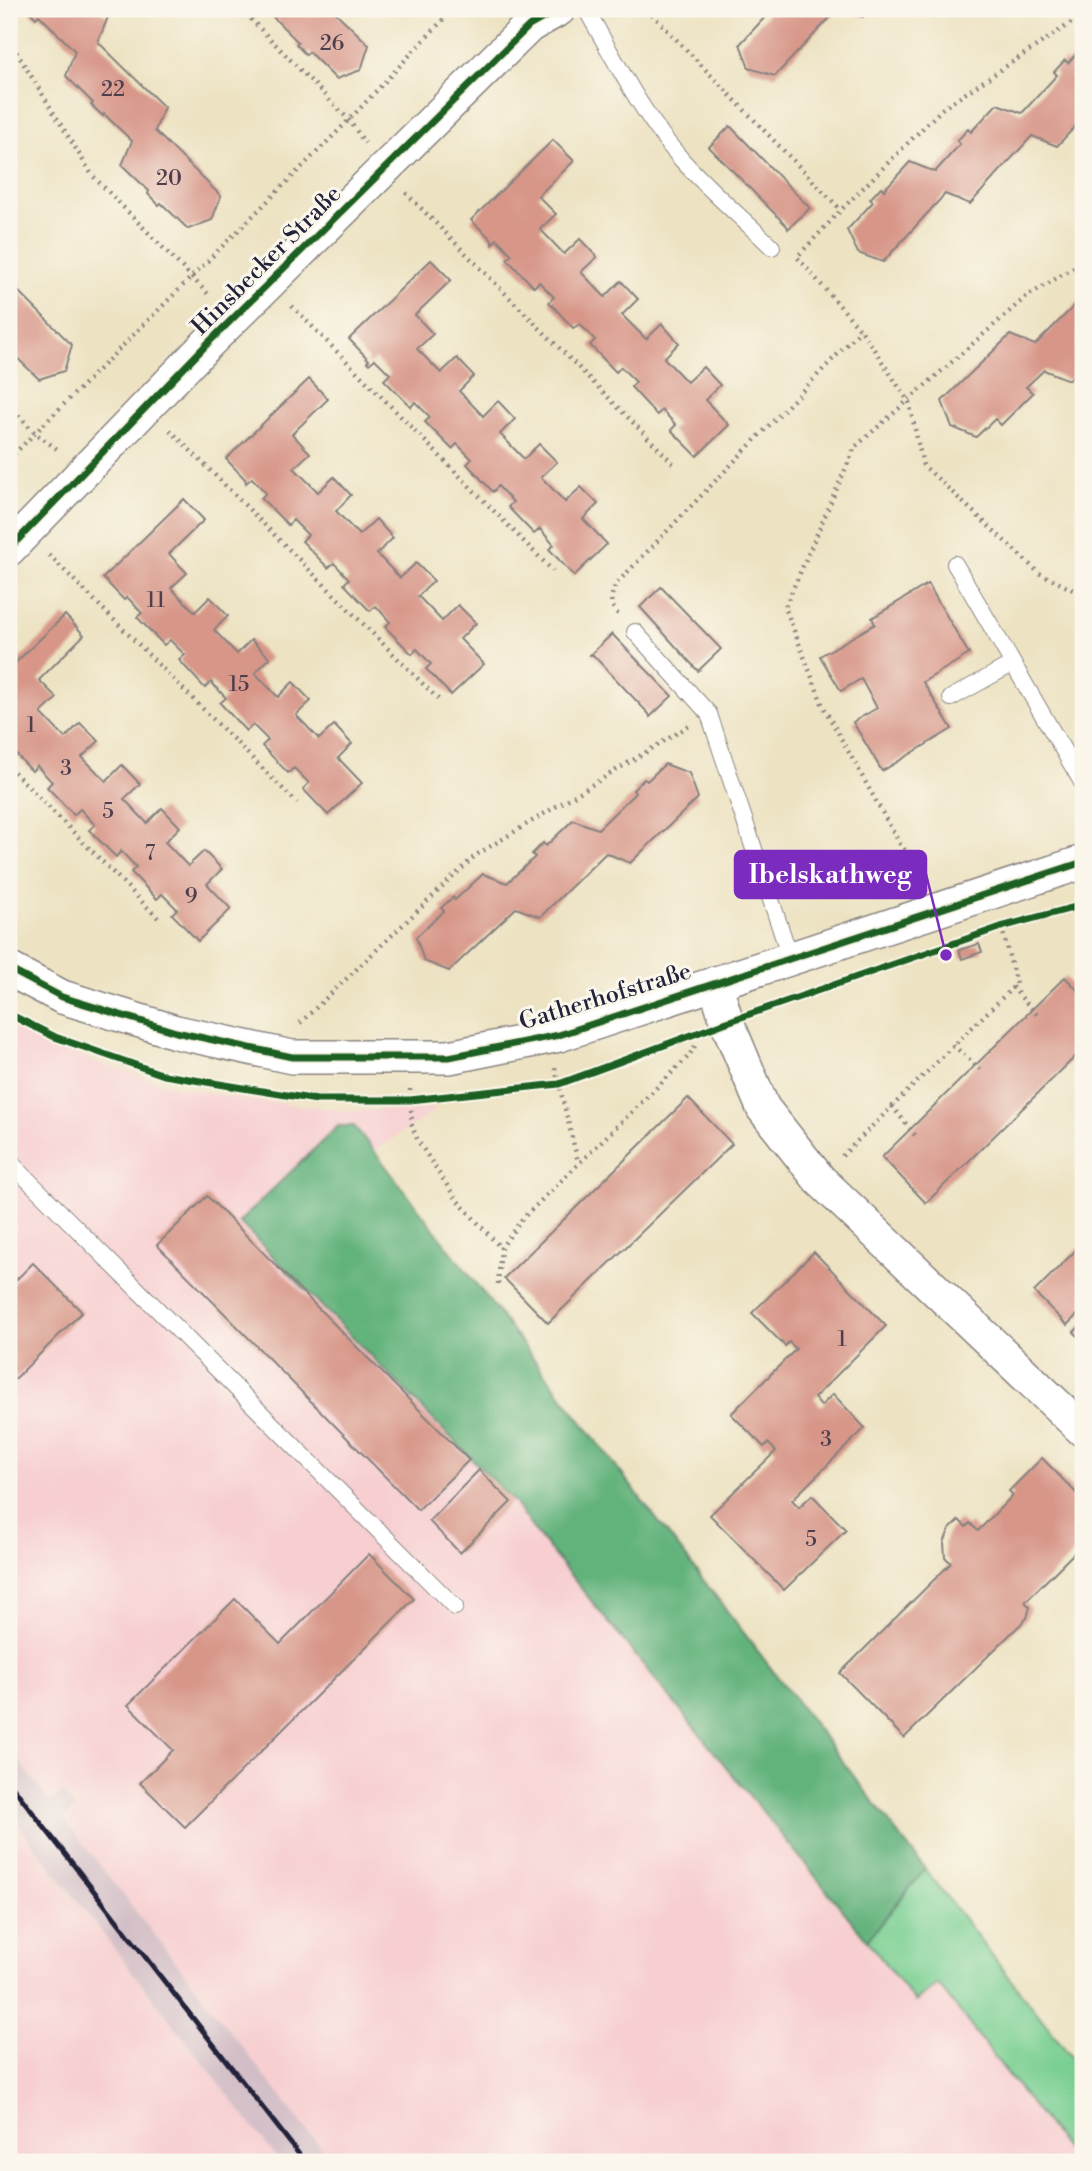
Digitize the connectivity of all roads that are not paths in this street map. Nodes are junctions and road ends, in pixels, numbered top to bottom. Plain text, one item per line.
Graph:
1 (559, 9) edge
2 (586, 9) edge
3 (772, 247) dead end
4 (17, 540) edge
5 (955, 564) dead end
6 (635, 632) road end
7 (1012, 664) junction
8 (951, 698) dead end
9 (1083, 784) edge
10 (1083, 862) edge
11 (790, 957) junction
12 (9, 969) edge
13 (715, 983) junction
14 (10, 1160) edge
15 (1083, 1430) edge
16 (455, 1607) dead end

1 - 4 street, Hinsbecker Straße
2 - 3 lane
5 - 7 lane
6 - 11 lane
7 - 8 lane
7 - 9 lane
10 - 11 street, Gatherhofstraße
11 - 13 street, Gatherhofstraße
12 - 13 street, Gatherhofstraße
13 - 15 street
14 - 16 lane

